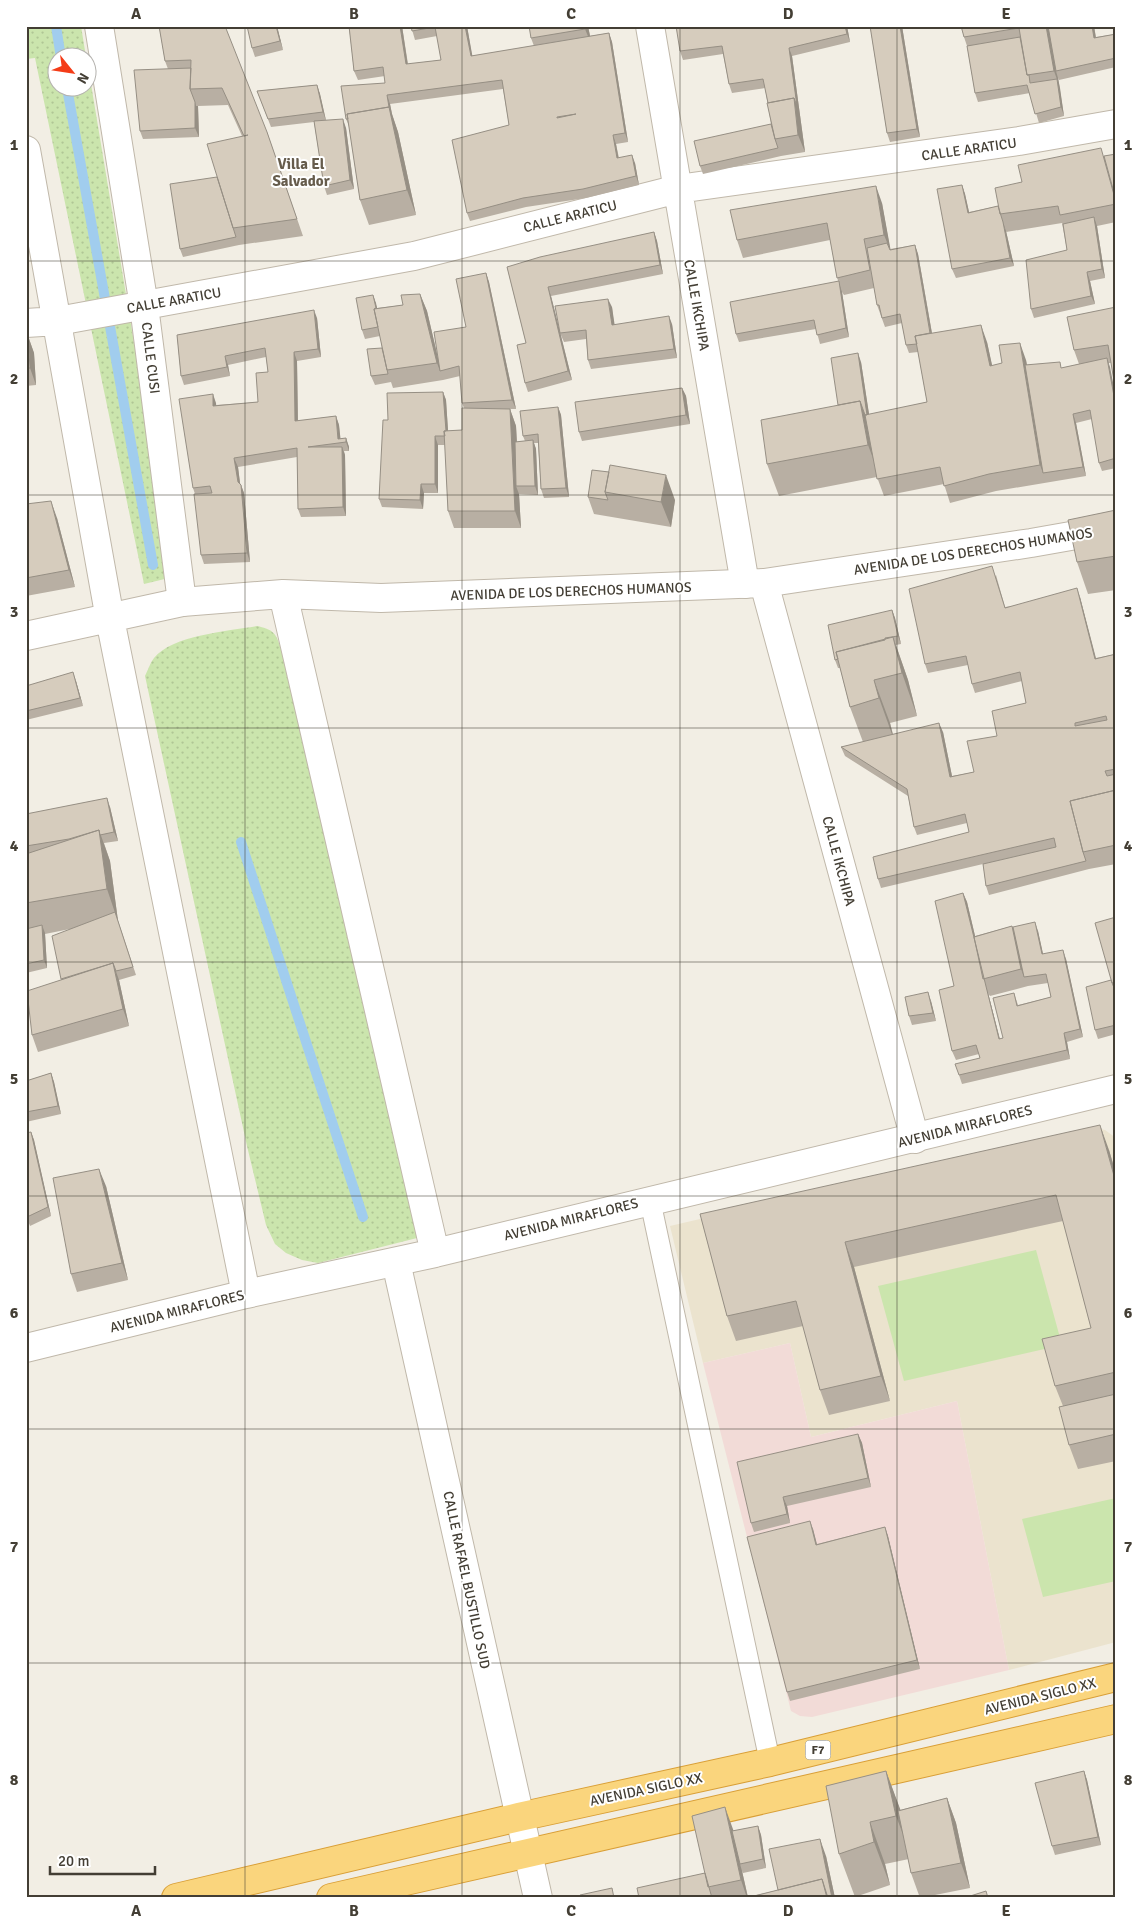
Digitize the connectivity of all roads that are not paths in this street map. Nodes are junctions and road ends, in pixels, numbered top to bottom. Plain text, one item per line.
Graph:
1 (99, 26) edge
2 (650, 26) edge
3 (1116, 124) edge
4 (26, 150) edge
5 (678, 189) junction
6 (144, 306) junction
7 (58, 321) junction
8 (26, 323) edge
9 (1116, 528) edge
10 (754, 584) junction
11 (283, 594) junction
12 (182, 602) junction
13 (110, 619) junction
14 (26, 636) edge
15 (1116, 1090) edge
16 (915, 1139) junction
17 (650, 1200) junction
18 (435, 1253) junction
19 (396, 1262) junction
20 (246, 1294) junction
21 (26, 1348) edge
22 (1116, 1677) edge
23 (1116, 1719) edge
24 (770, 1762) junction
25 (519, 1816) junction
26 (528, 1852) junction
27 (176, 1898) edge
28 (331, 1898) edge
29 (538, 1898) edge

1 - 6 street, CALLE CUSI
2 - 5 street, CALLE IKCHIPA
3 - 5 street, CALLE ARATICU
4 - 7 street
5 - 6 street, CALLE ARATICU
5 - 10 street, CALLE IKCHIPA
6 - 7 street, CALLE ARATICU
6 - 12 street, CALLE CUSI
7 - 8 street, CALLE ARATICU
7 - 13 street
9 - 10 street, AVENIDA DE LOS DERECHOS HUMANOS
10 - 11 street, AVENIDA DE LOS DERECHOS HUMANOS
10 - 16 street, CALLE IKCHIPA
11 - 12 street, AVENIDA DE LOS DERECHOS HUMANOS
11 - 18 street
12 - 13 street, AVENIDA DE LOS DERECHOS HUMANOS
13 - 14 street, AVENIDA DE LOS DERECHOS HUMANOS
13 - 20 street
15 - 16 street, AVENIDA MIRAFLORES
16 - 17 street, AVENIDA MIRAFLORES
17 - 18 street, AVENIDA MIRAFLORES
17 - 24 lane
18 - 19 street, AVENIDA MIRAFLORES
19 - 20 street, AVENIDA MIRAFLORES
19 - 25 street, CALLE RAFAEL BUSTILLO SUD
20 - 21 street, AVENIDA MIRAFLORES
22 - 24 highway, AVENIDA SIGLO XX / F7
23 - 26 highway
24 - 25 highway, AVENIDA SIGLO XX / F7
25 - 26 street, CALLE RAFAEL BUSTILLO SUD
25 - 27 highway, AVENIDA SIGLO XX
26 - 28 highway
26 - 29 street, CALLE RAFAEL BUSTILLO SUD

